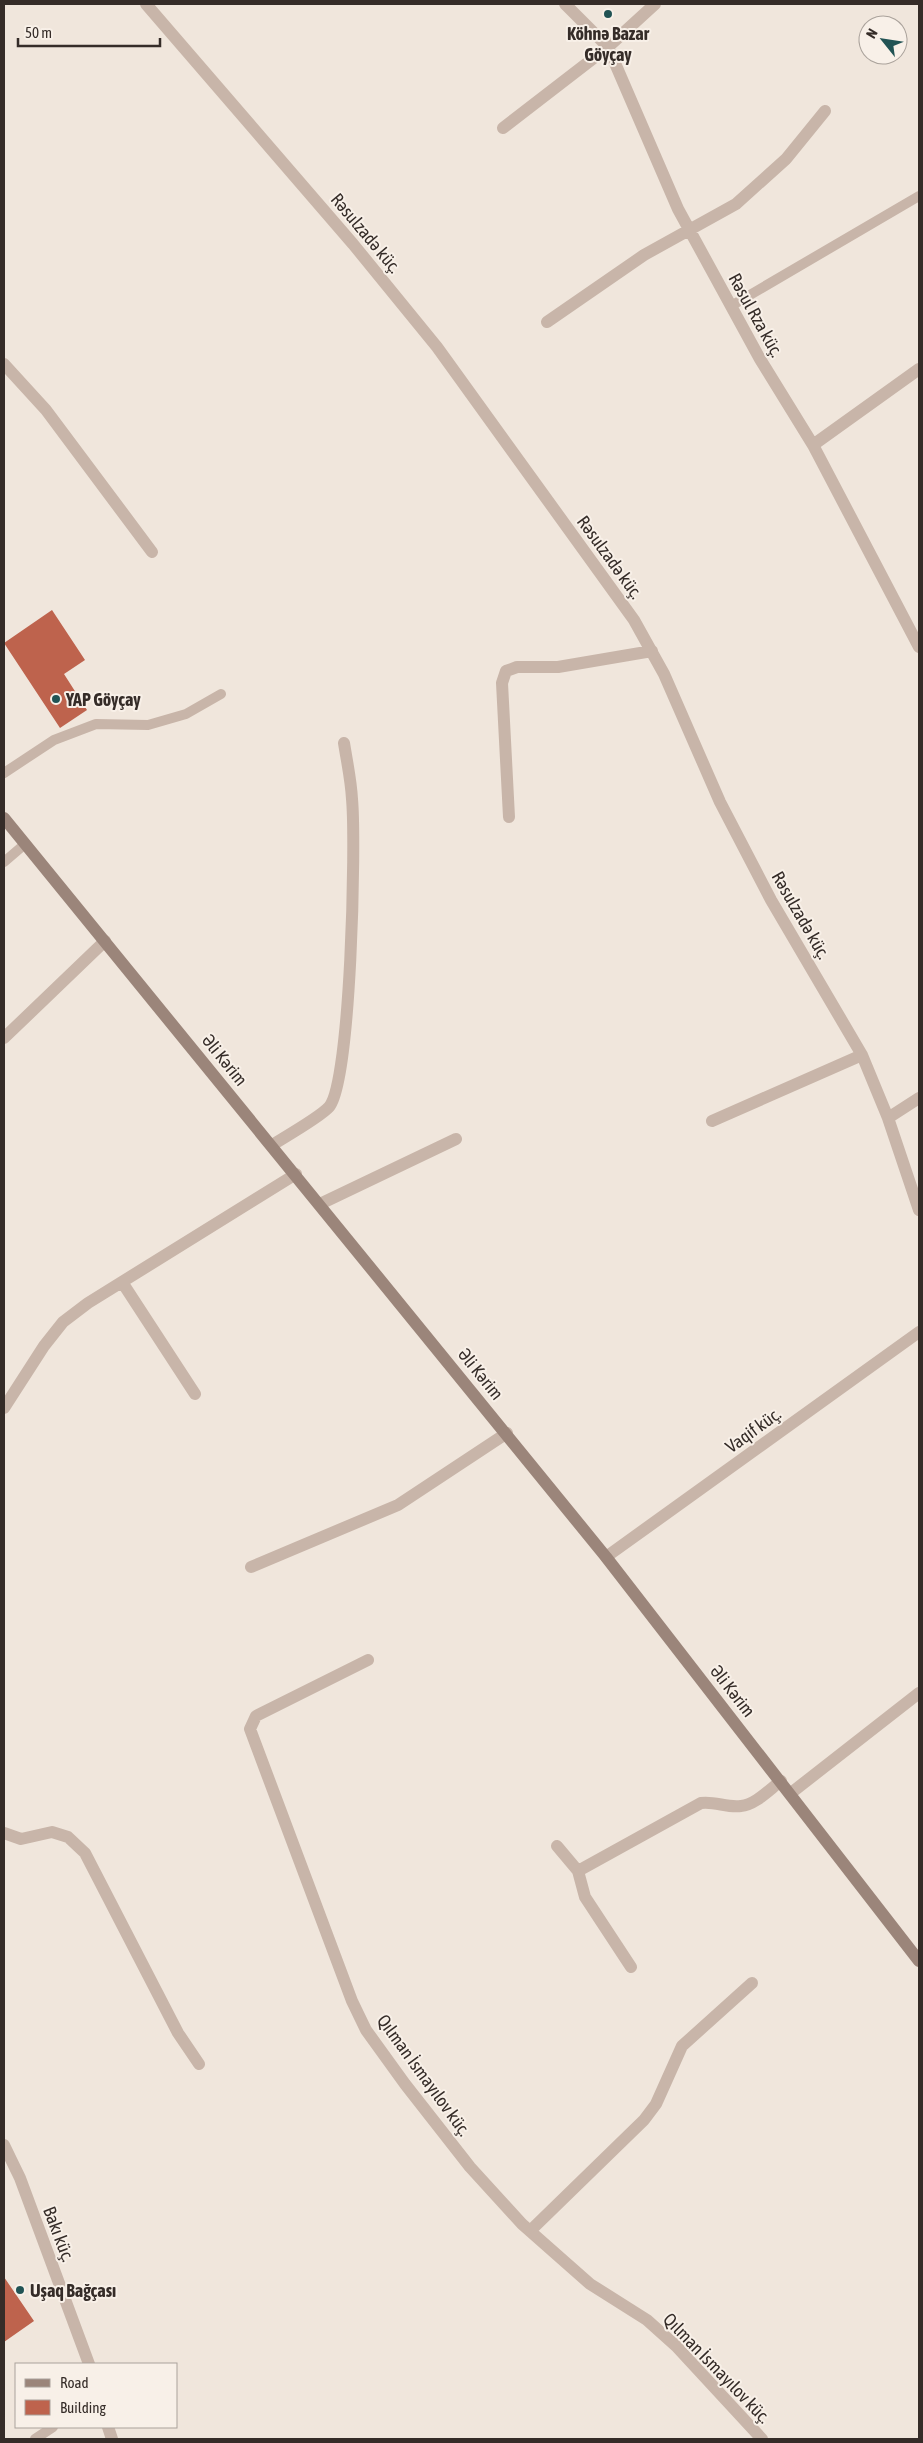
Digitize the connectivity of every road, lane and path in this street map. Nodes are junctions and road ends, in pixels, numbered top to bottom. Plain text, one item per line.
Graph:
1 (146, 4) edge
2 (565, 4) edge
3 (655, 4) edge
4 (608, 47) junction
5 (825, 111) dead end
6 (503, 128) dead end
7 (919, 196) edge
8 (690, 231) junction
9 (731, 306) junction
10 (547, 322) dead end
11 (4, 364) edge
12 (919, 369) edge
13 (813, 445) junction
14 (152, 552) dead end
15 (919, 647) edge
16 (652, 651) junction
17 (221, 694) dead end
18 (344, 743) dead end
19 (4, 773) edge
20 (509, 817) dead end
21 (4, 818) edge
22 (25, 844) junction
23 (4, 862) edge
24 (105, 941) junction
25 (4, 1038) edge
26 (862, 1055) junction
27 (919, 1098) edge
28 (888, 1118) junction
29 (712, 1121) dead end
30 (456, 1138) dead end
31 (272, 1146) junction
32 (296, 1174) junction
33 (320, 1204) junction
34 (919, 1210) edge
35 (122, 1282) junction
36 (919, 1332) edge
37 (195, 1394) dead end
38 (4, 1408) edge
39 (506, 1433) junction
40 (606, 1557) junction
41 (251, 1568) dead end
42 (368, 1660) dead end
43 (919, 1693) edge
44 (781, 1781) junction
45 (791, 1793) junction
46 (4, 1832) edge
47 (557, 1846) dead end
48 (578, 1871) junction
49 (919, 1961) edge
50 (631, 1967) dead end
51 (752, 1982) dead end
52 (199, 2064) dead end
53 (4, 2145) edge
54 (530, 2231) junction
55 (89, 2363) edge
56 (52, 2428) edge
57 (35, 2439) edge
58 (762, 2439) edge

1 - 16 street, Rəsulzadə küç.
2 - 4 street, Rəsul Rza küç.
3 - 4 street
4 - 6 street
4 - 8 street, Rəsul Rza küç.
5 - 8 street
7 - 9 lane
8 - 9 street, Rəsul Rza küç.
8 - 10 street
9 - 13 street, Rəsul Rza küç.
11 - 14 street
12 - 13 street
13 - 15 street, Rəsul Rza küç.
16 - 20 street
16 - 26 street, Rəsulzadə küç.
17 - 19 lane
18 - 31 street
21 - 22 main road, Əli Kərim
22 - 23 lane
22 - 24 main road, Əli Kərim
24 - 25 street
24 - 31 main road, Əli Kərim
26 - 28 street, Rəsulzadə küç.
26 - 29 street
27 - 28 street
28 - 34 street, Rəsulzadə küç.
30 - 33 street
31 - 32 main road, Əli Kərim
32 - 33 main road, Əli Kərim
32 - 35 street
33 - 39 main road, Əli Kərim
35 - 37 street
35 - 38 street
36 - 40 street, Vaqif küç.
39 - 40 main road, Əli Kərim
39 - 41 street
40 - 44 main road, Əli Kərim
42 - 54 street, Qılman İsmayılov küç.
43 - 45 street
44 - 45 main road, Əli Kərim
44 - 48 street
45 - 49 main road, Əli Kərim
46 - 52 street
47 - 48 street
48 - 50 street
51 - 54 street
53 - 55 street, Bakı küç.
54 - 58 street, Qılman İsmayılov küç.
56 - 57 lane

